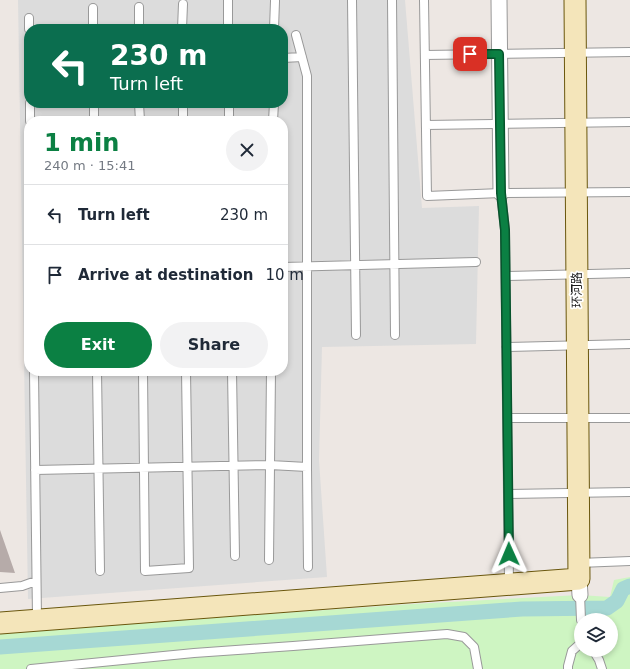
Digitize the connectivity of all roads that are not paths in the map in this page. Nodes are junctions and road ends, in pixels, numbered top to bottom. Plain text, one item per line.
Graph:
1 (228, 0) edge
2 (352, 0) edge
3 (392, 0) edge
4 (424, 0) edge
5 (499, 0) edge
6 (575, 0) edge
7 (275, 1) edge
8 (182, 4) dead end
9 (139, 7) dead end
10 (93, 8) dead end
11 (29, 18) dead end
12 (29, 24) edge
13 (93, 24) edge
14 (139, 24) edge
15 (182, 24) edge
16 (228, 24) edge
17 (274, 24) edge
18 (296, 35) dead end
19 (630, 52) edge
20 (576, 53) junction
21 (499, 54) junction
22 (425, 55) junction
23 (302, 57) junction
24 (288, 58) edge
25 (630, 122) edge
26 (576, 123) junction
27 (500, 124) junction
28 (426, 125) junction
29 (577, 192) junction
30 (630, 192) edge
31 (501, 193) junction
32 (476, 262) dead end
33 (394, 264) junction
34 (355, 265) junction
35 (308, 266) junction
36 (288, 267) edge
37 (630, 272) edge
38 (577, 274) junction
39 (506, 276) junction
40 (356, 335) dead end
41 (395, 335) dead end
42 (630, 344) edge
43 (578, 345) junction
44 (506, 347) junction
45 (34, 376) edge
46 (97, 376) edge
47 (143, 376) edge
48 (186, 376) edge
49 (232, 376) edge
50 (271, 376) edge
51 (507, 418) junction
52 (578, 418) junction
53 (630, 418) edge
54 (270, 465) junction
55 (234, 466) junction
56 (188, 467) junction
57 (307, 467) junction
58 (144, 468) junction
59 (99, 469) junction
60 (35, 470) junction
61 (630, 492) edge
62 (579, 493) junction
63 (508, 494) junction
64 (235, 556) dead end
65 (269, 560) dead end
66 (630, 561) edge
67 (308, 567) dead end
68 (100, 571) dead end
69 (579, 579) junction
70 (36, 581) junction
71 (509, 585) junction
72 (0, 588) edge
73 (581, 613) edge
74 (37, 620) junction
75 (0, 623) edge
76 (574, 649) edge
77 (597, 657) edge
78 (31, 669) edge
79 (478, 669) edge
80 (568, 669) edge
81 (602, 669) edge

1 - 16 lane
2 - 34 lane
3 - 33 lane
4 - 22 lane
5 - 21 street
6 - 20 street, 环河路
7 - 17 lane
8 - 15 lane
9 - 14 lane
10 - 13 lane
11 - 12 lane
18 - 23 lane
19 - 20 lane
20 - 21 lane
20 - 26 street, 环河路
21 - 22 lane
21 - 27 street
22 - 28 lane
23 - 24 lane
23 - 35 lane
25 - 26 lane
26 - 27 lane
26 - 29 street, 环河路
27 - 28 lane
27 - 31 street
28 - 31 lane
29 - 30 lane
29 - 31 lane
29 - 38 street, 环河路
31 - 39 lane
32 - 33 lane
33 - 34 lane
33 - 41 lane
34 - 35 lane
34 - 40 lane
35 - 36 lane
35 - 57 lane
37 - 38 lane
38 - 39 lane
38 - 43 street, 环河路
39 - 44 lane
42 - 43 lane
43 - 44 lane
43 - 52 street, 环河路
44 - 51 lane
45 - 60 lane
46 - 59 lane
47 - 58 lane
48 - 56 lane
49 - 55 lane
50 - 54 lane
51 - 52 lane
51 - 63 lane
52 - 53 lane
52 - 62 street, 环河路
54 - 55 lane
54 - 57 lane
54 - 65 lane
55 - 56 lane
55 - 64 lane
56 - 58 lane
56 - 58 lane
57 - 67 lane
58 - 59 lane
59 - 60 lane
59 - 68 lane
60 - 70 lane
61 - 62 lane
62 - 63 lane
62 - 69 street, 环河路
63 - 71 lane
66 - 69 lane
69 - 71 street
69 - 73 lane
70 - 72 lane
70 - 74 lane
71 - 74 street
74 - 75 street
76 - 80 lane
77 - 81 lane
78 - 79 lane

